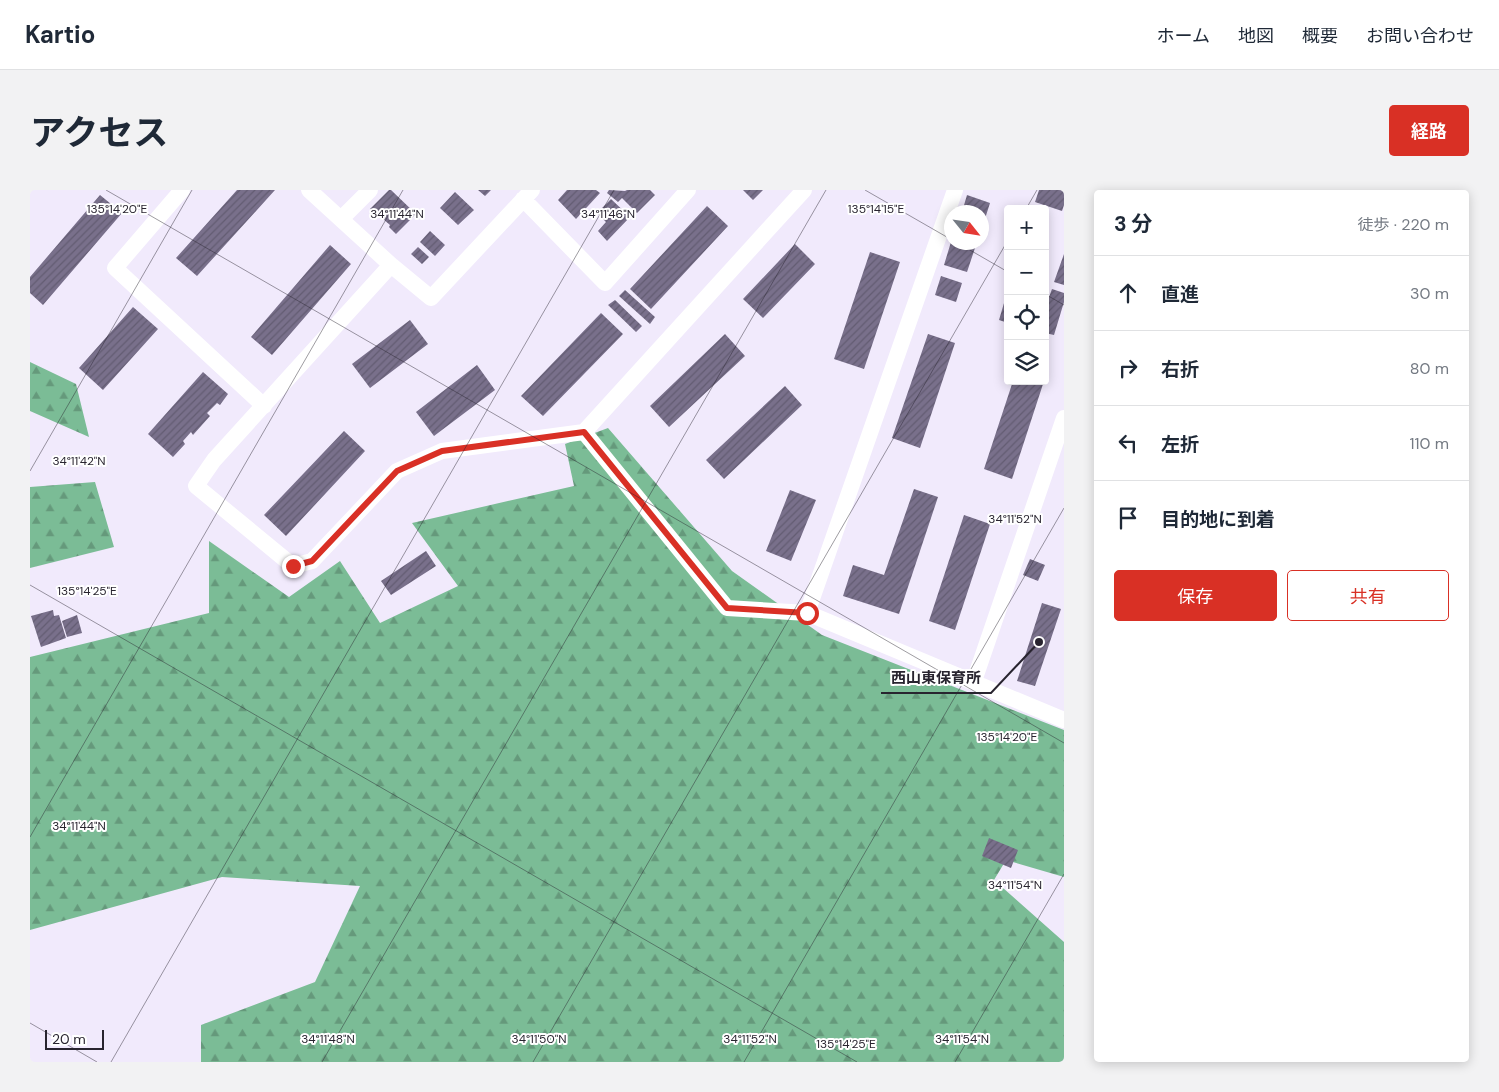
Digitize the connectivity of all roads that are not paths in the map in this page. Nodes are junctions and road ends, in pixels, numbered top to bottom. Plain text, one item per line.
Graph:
1 (182, 190) edge
2 (309, 190) edge
3 (370, 190) edge
4 (688, 190) edge
5 (804, 190) edge
6 (955, 190) edge
7 (528, 195) edge
8 (341, 219) junction
9 (391, 265) junction
10 (264, 406) junction
11 (1064, 418) edge
12 (584, 432) junction
13 (807, 613) junction
14 (974, 681) junction
15 (1064, 720) edge

1 - 10 street
2 - 8 street
3 - 8 street
4 - 7 street
5 - 12 street
6 - 13 street
7 - 9 street
8 - 9 street
9 - 10 street
10 - 12 street
11 - 14 street
12 - 13 street
13 - 14 street
14 - 15 street

